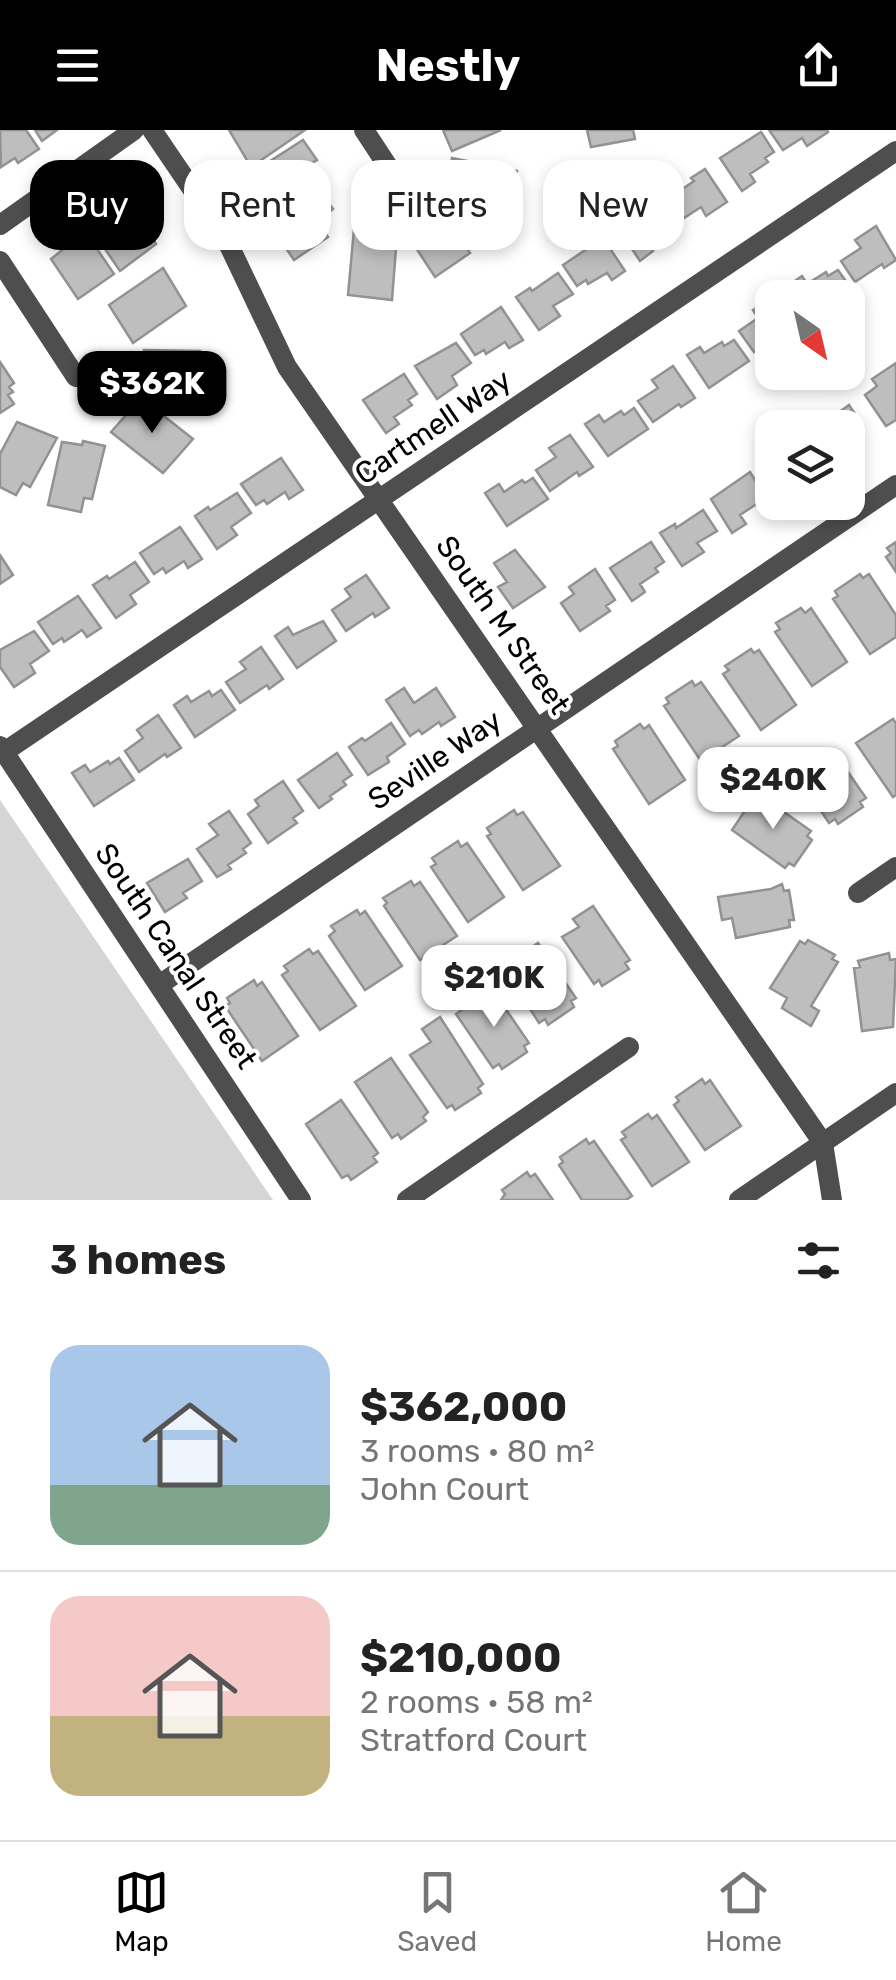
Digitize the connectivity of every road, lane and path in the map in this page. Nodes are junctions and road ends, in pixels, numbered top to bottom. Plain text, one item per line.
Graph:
1 (134, 130) edge
2 (152, 130) edge
3 (364, 130) edge
4 (886, 130) edge
5 (896, 148) edge
6 (384, 160) edge
7 (0, 225) edge
8 (0, 262) edge
9 (76, 377) dead end
10 (896, 485) edge
11 (379, 500) junction
12 (537, 726) junction
13 (2, 749) edge
14 (896, 867) edge
15 (858, 893) dead end
16 (159, 986) junction
17 (629, 1047) dead end
18 (896, 1094) edge
19 (823, 1143) junction
20 (301, 1200) edge
21 (407, 1200) edge
22 (739, 1200) edge
23 (832, 1200) edge

1 - 7 street
2 - 11 street, South M Street
3 - 6 street
4 - 5 street
5 - 11 street, Cartmell Way
8 - 9 street
10 - 12 street, Seville Way
11 - 12 street, South M Street
11 - 13 street, Cartmell Way
12 - 16 street, Seville Way
12 - 19 street, South M Street
13 - 16 street, South Canal Street
14 - 15 street
16 - 20 street, South Canal Street
17 - 21 street
18 - 19 street
19 - 22 street
19 - 23 street

